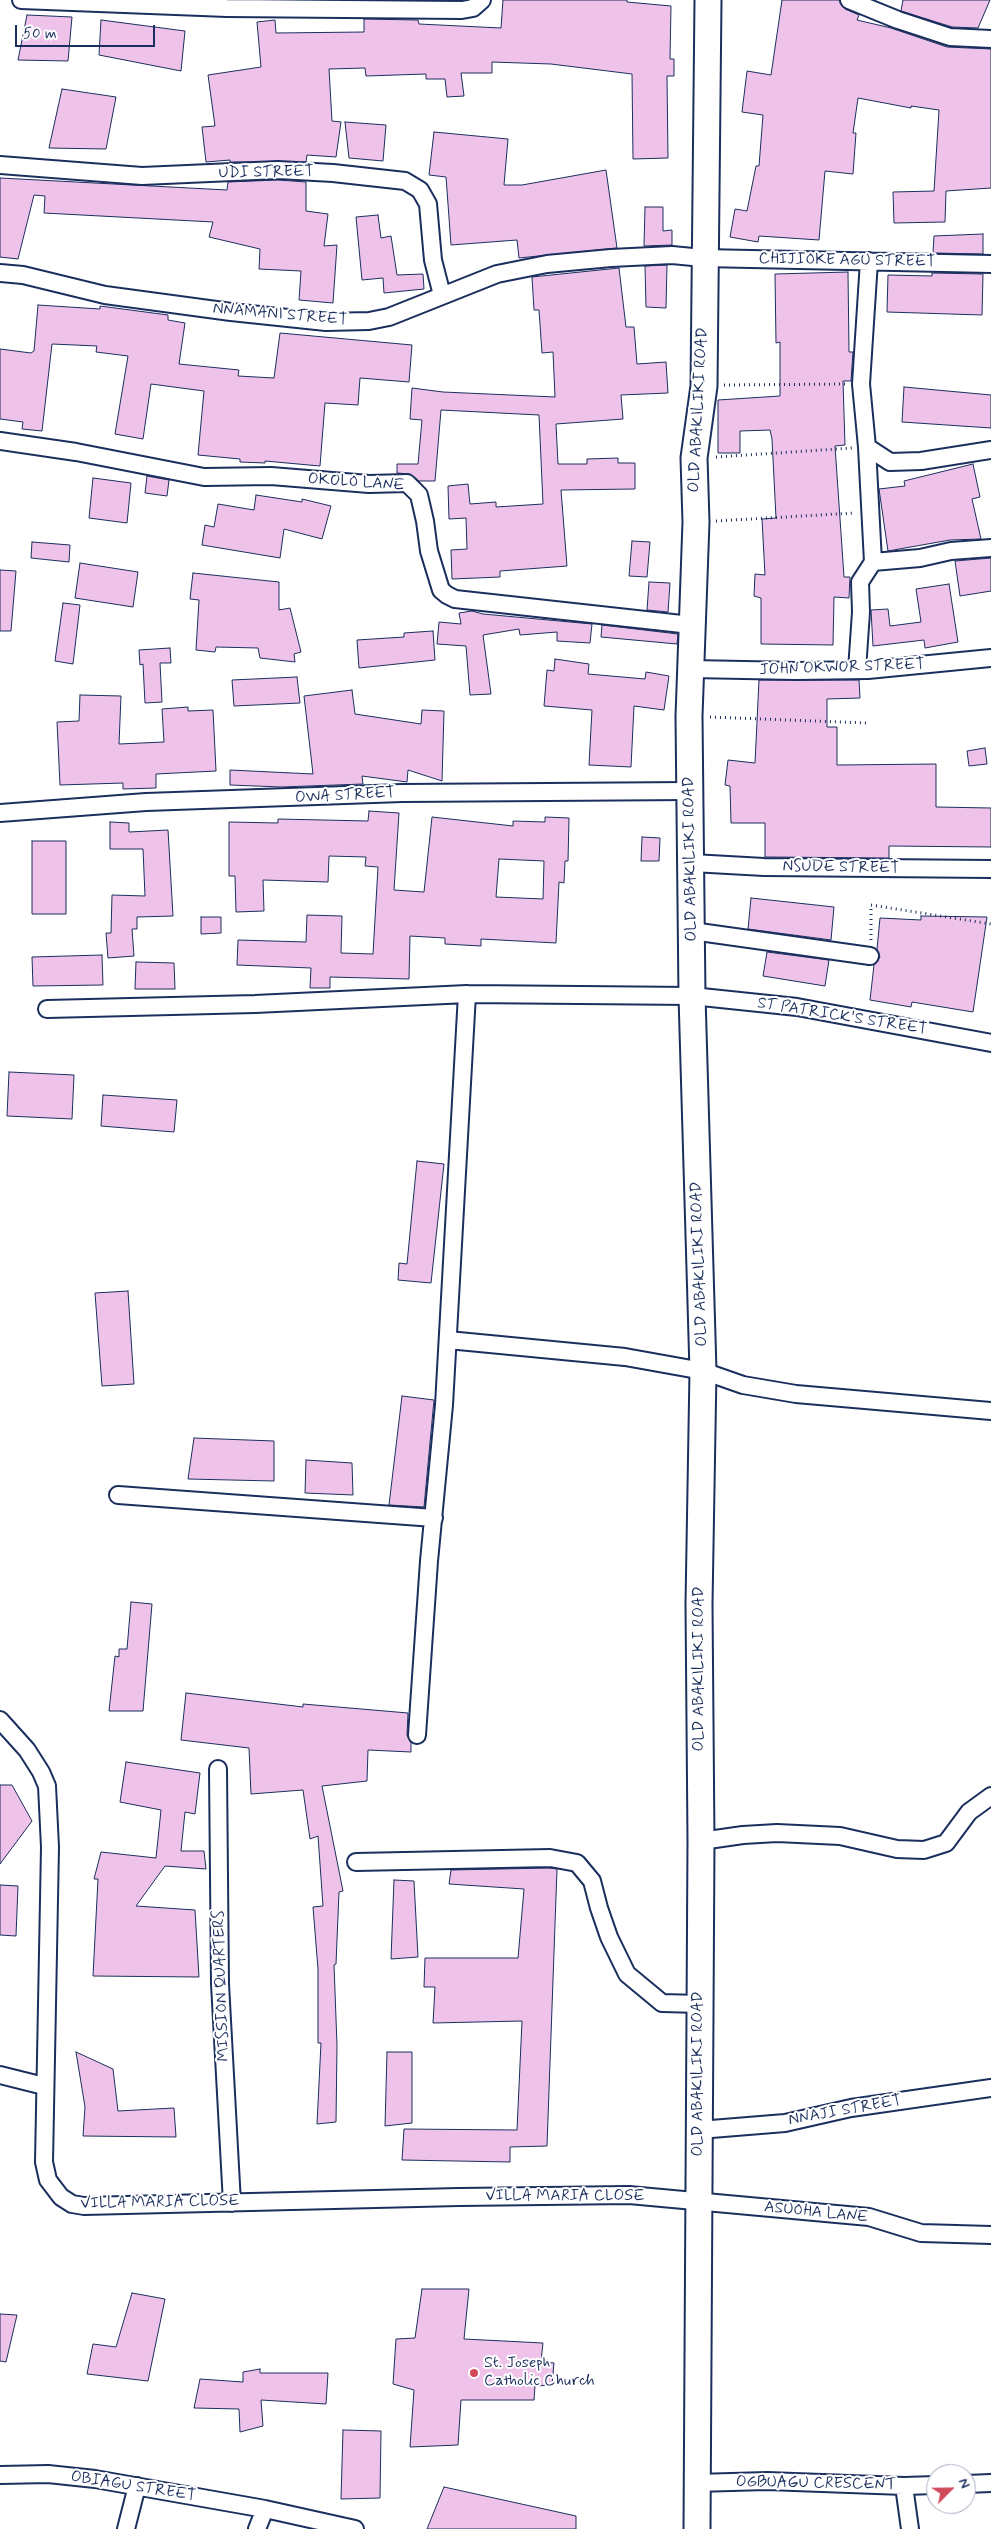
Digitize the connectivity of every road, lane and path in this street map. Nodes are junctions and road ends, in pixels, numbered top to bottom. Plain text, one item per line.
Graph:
1 (21, 0) edge
2 (482, 0) edge
3 (708, 0) edge
4 (849, 0) edge
5 (228, 4) edge
6 (991, 39) edge
7 (0, 165) edge
8 (704, 258) junction
9 (869, 262) junction
10 (991, 264) edge
11 (0, 273) edge
12 (442, 295) junction
13 (861, 384) junction
14 (704, 386) junction
15 (0, 441) edge
16 (867, 447) junction
17 (991, 450) edge
18 (694, 458) junction
19 (870, 513) junction
20 (696, 522) junction
21 (991, 548) edge
22 (874, 562) junction
23 (691, 625) junction
24 (991, 658) edge
25 (692, 669) junction
26 (857, 670) junction
27 (689, 716) junction
28 (866, 723) dead end
29 (690, 791) junction
30 (0, 813) edge
31 (692, 863) junction
32 (991, 869) edge
33 (991, 924) edge
34 (692, 932) junction
35 (870, 956) joint
36 (467, 994) junction
37 (692, 996) junction
38 (47, 1009) dead end
39 (991, 1043) edge
40 (448, 1340) junction
41 (703, 1371) junction
42 (991, 1411) edge
43 (118, 1495) dead end
44 (434, 1518) junction
45 (0, 1720) edge
46 (418, 1735) dead end
47 (218, 1769) dead end
48 (991, 1796) edge
49 (701, 1841) junction
50 (356, 1862) dead end
51 (700, 2004) junction
52 (0, 2075) edge
53 (44, 2086) junction
54 (991, 2088) edge
55 (699, 2130) junction
56 (698, 2201) junction
57 (232, 2203) junction
58 (991, 2235) edge
59 (0, 2475) edge
60 (696, 2483) junction
61 (991, 2483) edge
62 (976, 2484) edge
63 (926, 2485) edge
64 (137, 2486) junction
65 (904, 2486) junction
66 (265, 2509) junction
67 (126, 2529) edge
68 (257, 2529) edge
69 (355, 2529) edge
70 (697, 2529) edge
71 (910, 2529) edge

1 - 5 street
2 - 5 street
3 - 8 main road, OLD ABAKILIKI ROAD
4 - 6 street
7 - 12 street, UDI STREET
8 - 9 street, CHIJIOKE AGU STREET
8 - 12 street, NNAMANI STREET
8 - 14 main road, OLD ABAKILIKI ROAD
9 - 10 street, CHIJIOKE AGU STREET
9 - 13 street
11 - 12 street, NNAMANI STREET
13 - 14 path
13 - 16 street
14 - 18 main road, OLD ABAKILIKI ROAD
15 - 23 street, OKOLO LANE
16 - 17 street
16 - 18 path
16 - 19 street
18 - 20 main road, OLD ABAKILIKI ROAD
19 - 20 path
19 - 22 street
20 - 23 main road, OLD ABAKILIKI ROAD
21 - 22 street
22 - 26 street
23 - 25 main road, OLD ABAKILIKI ROAD
24 - 26 street, JOHN OKWOR STREET
25 - 26 street, JOHN OKWOR STREET
25 - 27 main road, OLD ABAKILIKI ROAD
27 - 28 path
27 - 29 main road, OLD ABAKILIKI ROAD
29 - 30 street, OWA STREET
29 - 31 main road, OLD ABAKILIKI ROAD
31 - 32 street, NSUDE STREET
31 - 34 main road, OLD ABAKILIKI ROAD
33 - 35 path
34 - 35 street
34 - 37 main road, OLD ABAKILIKI ROAD
36 - 37 street, ST PATRICK'S STREET
36 - 38 street, ST PATRICK'S STREET
36 - 40 street
37 - 39 street, ST PATRICK'S STREET
37 - 41 main road, OLD ABAKILIKI ROAD
40 - 41 street
40 - 44 street
41 - 42 street
41 - 49 main road, OLD ABAKILIKI ROAD
43 - 44 street
44 - 46 street
45 - 53 street, VILLA MARIA CLOSE
47 - 57 street, MISSION QUARTERS
48 - 49 street
49 - 51 main road, OLD ABAKILIKI ROAD
50 - 51 street
51 - 55 main road, OLD ABAKILIKI ROAD
52 - 53 street
53 - 57 street, VILLA MARIA CLOSE
54 - 55 street, NNAJI STREET
55 - 56 main road, OLD ABAKILIKI ROAD
56 - 57 street, VILLA MARIA CLOSE
56 - 58 street, ASUOHA LANE
56 - 60 main road, OLD ABAKILIKI ROAD
59 - 64 street, OBIAGU STREET
60 - 65 street, OGBUAGU CRESCENT
60 - 70 main road, OLD ABAKILIKI ROAD
61 - 62 street
63 - 65 street, OGBUAGU CRESCENT
64 - 66 street, OBIAGU STREET
64 - 67 street
65 - 71 street
66 - 68 street
66 - 69 street, OBIAGU STREET

